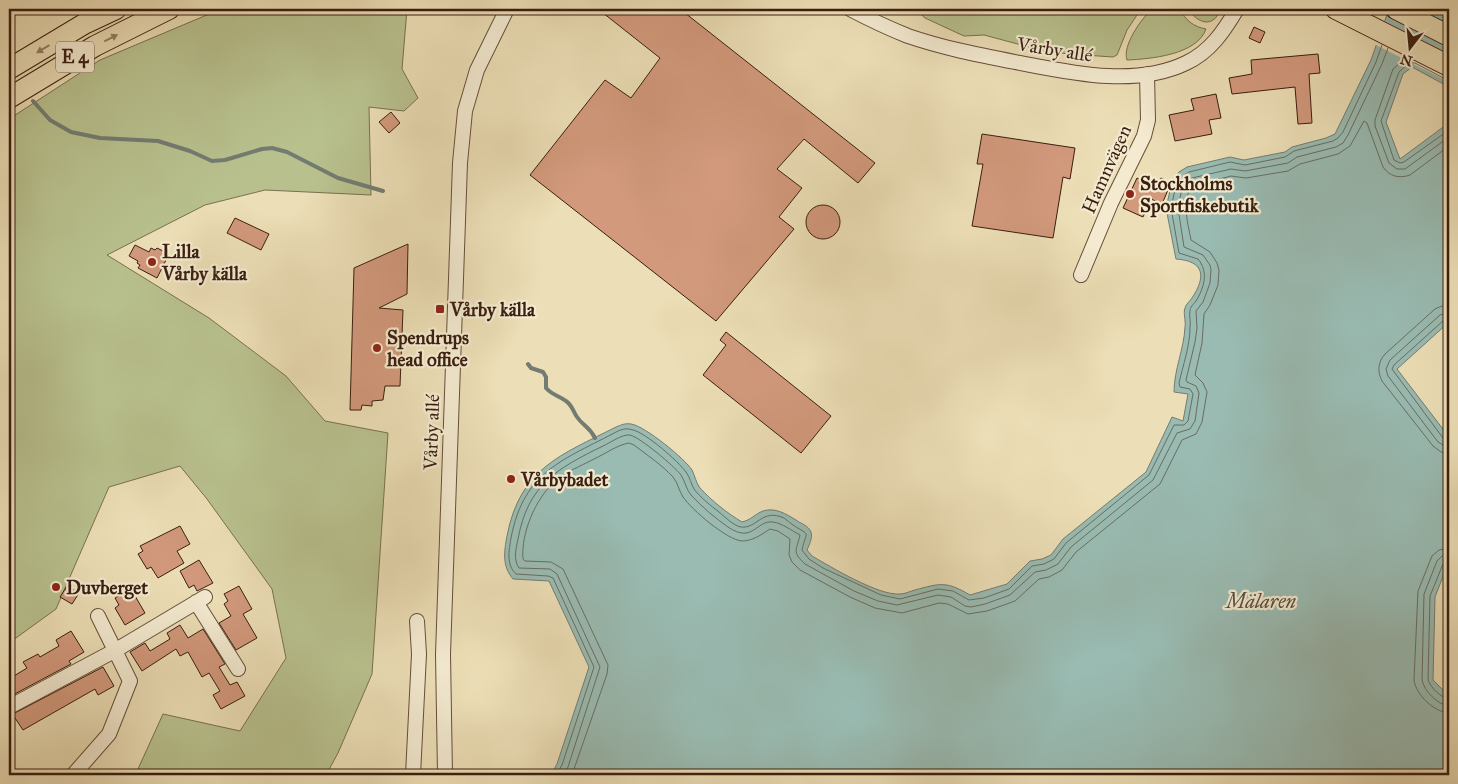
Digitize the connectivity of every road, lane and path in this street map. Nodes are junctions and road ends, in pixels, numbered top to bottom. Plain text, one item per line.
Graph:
1 (116, 9) edge
2 (169, 9) edge
3 (506, 9) edge
4 (850, 9) edge
5 (1237, 9) edge
6 (1336, 9) edge
7 (1396, 9) edge
8 (1449, 36) edge
9 (1449, 66) edge
10 (9, 69) edge
11 (1146, 74) junction
12 (9, 98) edge
13 (1081, 275) dead end
14 (98, 616) dead end
15 (417, 622) dead end
16 (116, 650) junction
17 (238, 668) dead end
18 (9, 707) edge
19 (74, 775) edge
20 (413, 775) edge
21 (445, 775) edge

1 -> 10 highway, E 4
12 -> 2 highway, E 4
3 - 21 street, Vårby allé
4 - 11 street, Vårby allé
5 - 11 street, Vårby allé
6 - 9 highway
7 - 8 highway
11 - 13 street, Hamnvägen
14 - 16 street
15 - 20 street
16 - 17 street
16 - 18 street
16 - 19 street

